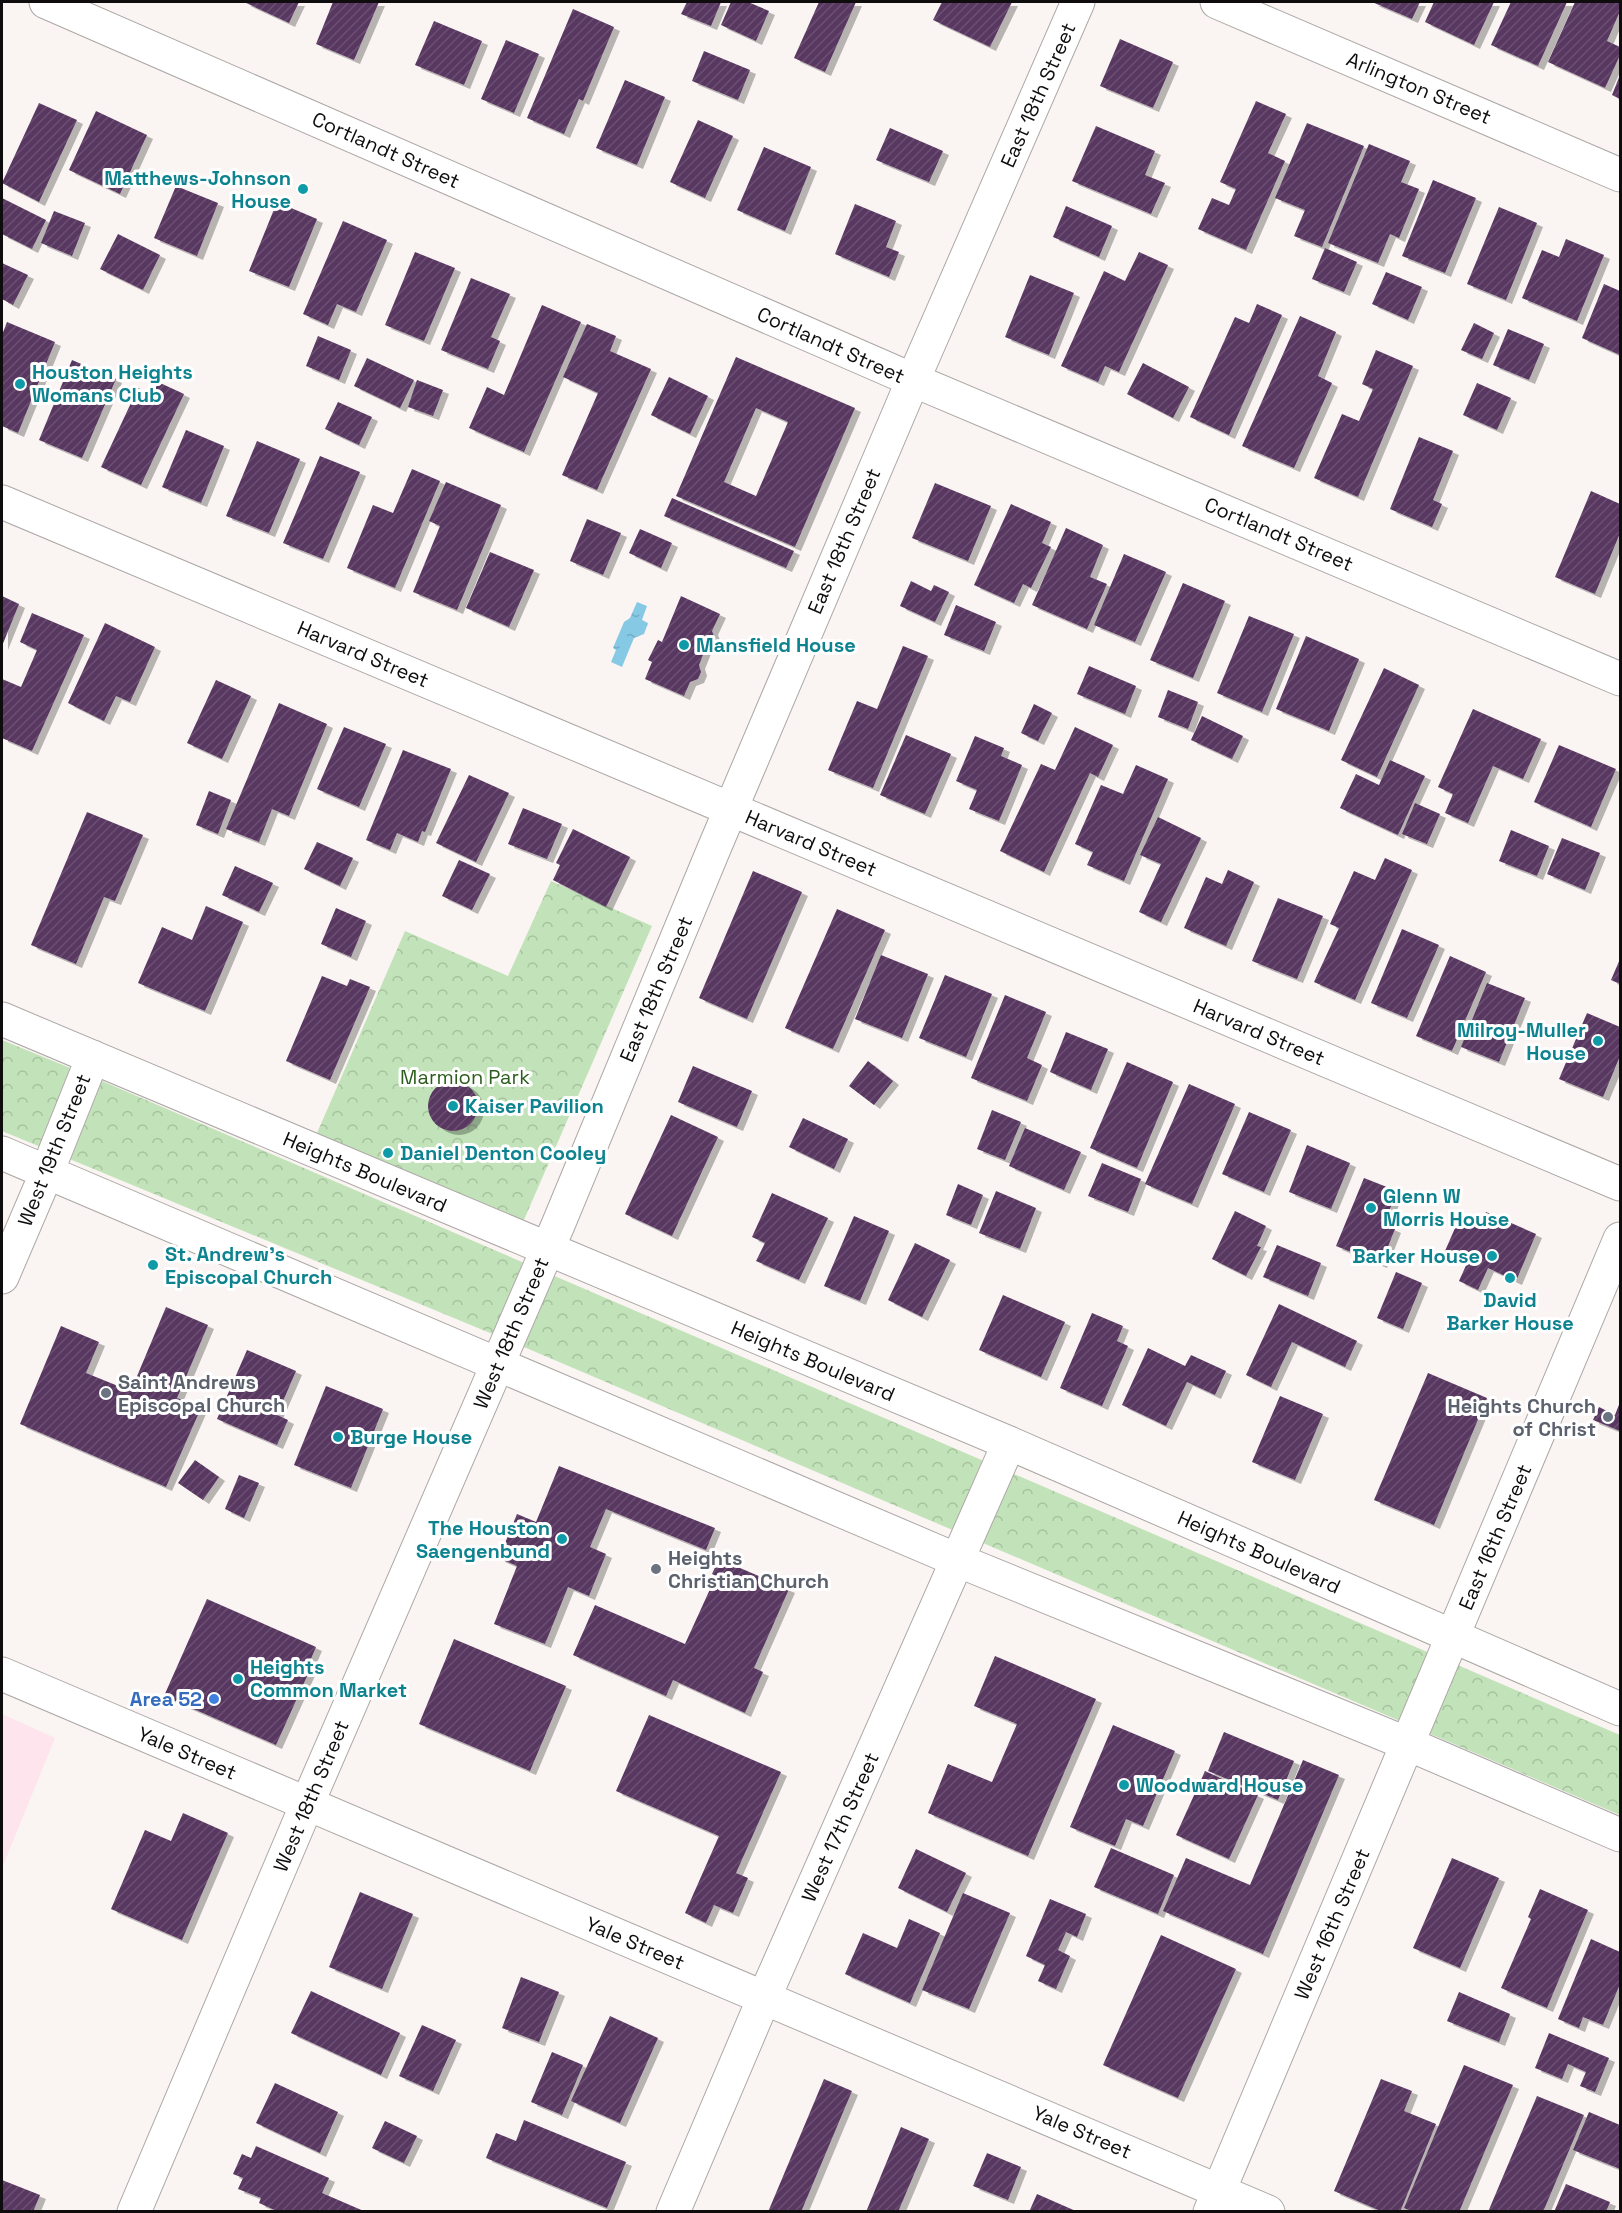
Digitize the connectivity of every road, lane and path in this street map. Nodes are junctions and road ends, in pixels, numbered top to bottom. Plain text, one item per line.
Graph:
1 (46, 2) edge
2 (1078, 2) edge
3 (1217, 2) edge
4 (1620, 175) edge
5 (913, 380) junction
6 (2, 502) edge
7 (1620, 679) edge
8 (731, 809) junction
9 (2, 1020) edge
10 (93, 1057) junction
11 (2, 1153) edge
12 (47, 1172) junction
13 (1620, 1184) edge
14 (1620, 1239) edge
15 (547, 1249) junction
16 (2, 1276) edge
17 (497, 1364) junction
18 (1009, 1443) junction
19 (957, 1560) junction
20 (1453, 1637) junction
21 (2, 1674) edge
22 (1620, 1709) edge
23 (1408, 1744) junction
24 (307, 1803) junction
25 (1620, 1835) edge
26 (764, 1998) junction
27 (1215, 2201) edge
28 (134, 2211) edge
29 (673, 2211) edge
30 (1268, 2211) edge

1 - 5 street, Cortlandt Street
2 - 5 street, East 18th Street
3 - 4 street, Arlington Street
5 - 7 street, Cortlandt Street
5 - 8 street, East 18th Street
6 - 8 street, Harvard Street
8 - 13 street, Harvard Street
8 - 15 street, East 18th Street
9 - 10 street, Heights Boulevard
10 - 12 street, West 19th Street
10 - 15 street, Heights Boulevard
11 - 12 street
12 - 16 street, West 19th Street
12 - 17 street
14 - 20 street, East 16th Street
15 - 17 street, West 18th Street
15 - 18 street, Heights Boulevard
17 - 19 street
17 - 24 street, West 18th Street
18 - 19 street, West 17th Street
18 - 20 street, Heights Boulevard
19 - 23 street
19 - 26 street, West 17th Street
20 - 22 street, Heights Boulevard
20 - 23 street, West 16th Street
21 - 24 street, Yale Street
23 - 25 street
23 - 27 street, West 16th Street
24 - 26 street, Yale Street
24 - 28 street, West 18th Street
26 - 27 street, Yale Street
26 - 29 street, West 17th Street
27 - 30 street, Yale Street

